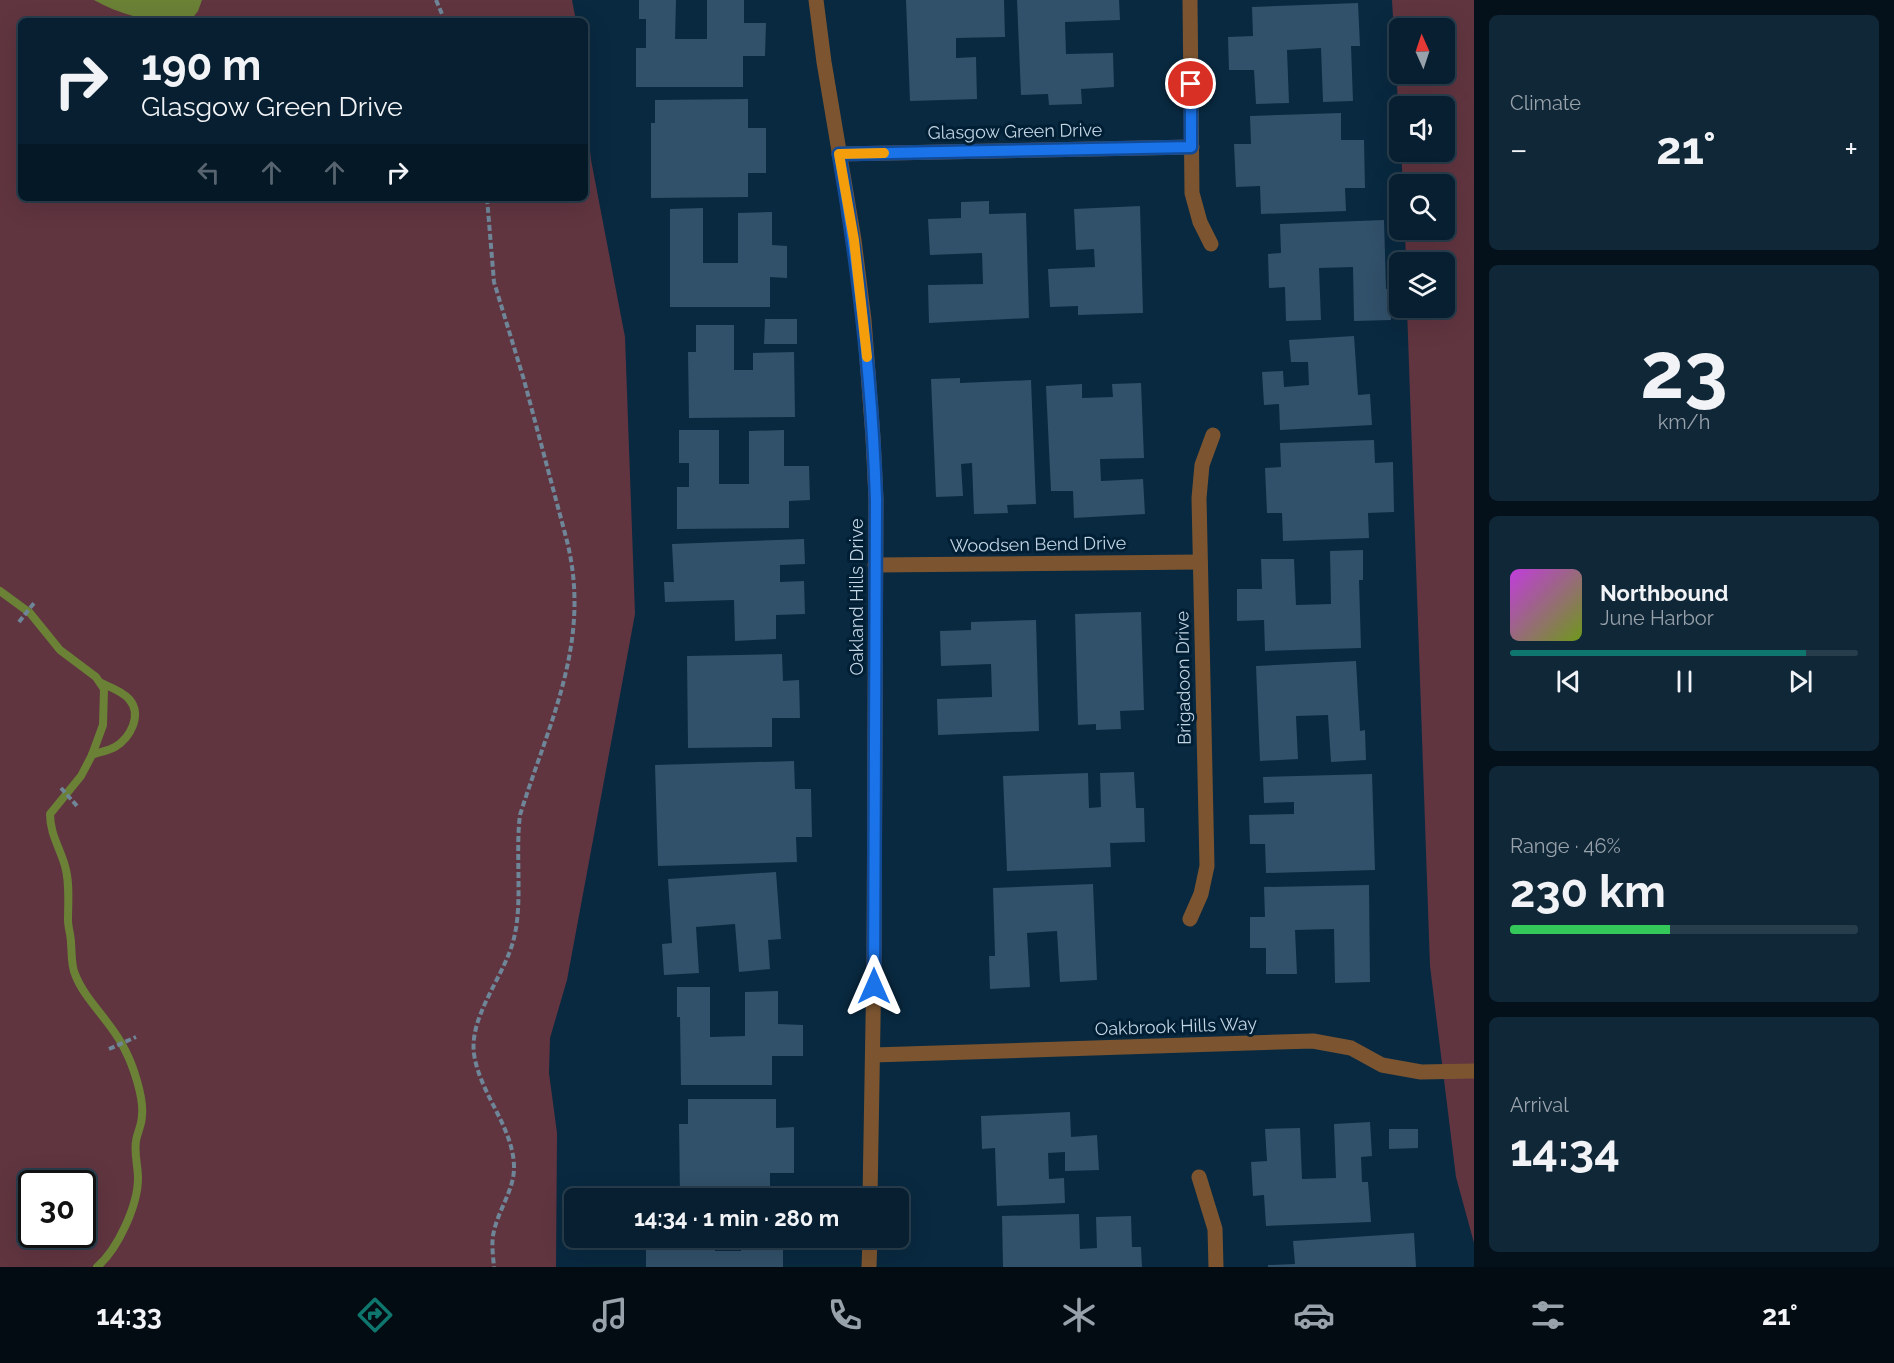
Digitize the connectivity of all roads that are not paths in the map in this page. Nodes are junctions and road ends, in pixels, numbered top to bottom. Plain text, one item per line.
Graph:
1 (816, 0) edge
2 (1190, 0) edge
3 (1191, 147) junction
4 (839, 154) junction
5 (1211, 244) dead end
6 (1213, 435) dead end
7 (1200, 562) junction
8 (876, 565) junction
9 (1190, 919) dead end
10 (873, 1055) junction
11 (1474, 1071) edge
12 (1199, 1177) dead end
13 (870, 1188) edge
14 (870, 1248) edge
15 (869, 1267) edge
16 (1216, 1267) edge

1 - 4 street, Oakland Hills Drive
2 - 3 street
3 - 4 street, Glasgow Green Drive
3 - 5 street
4 - 8 street, Oakland Hills Drive
6 - 7 street, Brigadoon Drive
7 - 8 street, Woodsen Bend Drive
7 - 9 street, Brigadoon Drive
8 - 10 street, Oakland Hills Drive
10 - 11 street, Oakbrook Hills Way
10 - 13 street, Oakland Hills Drive
12 - 16 street
14 - 15 street

